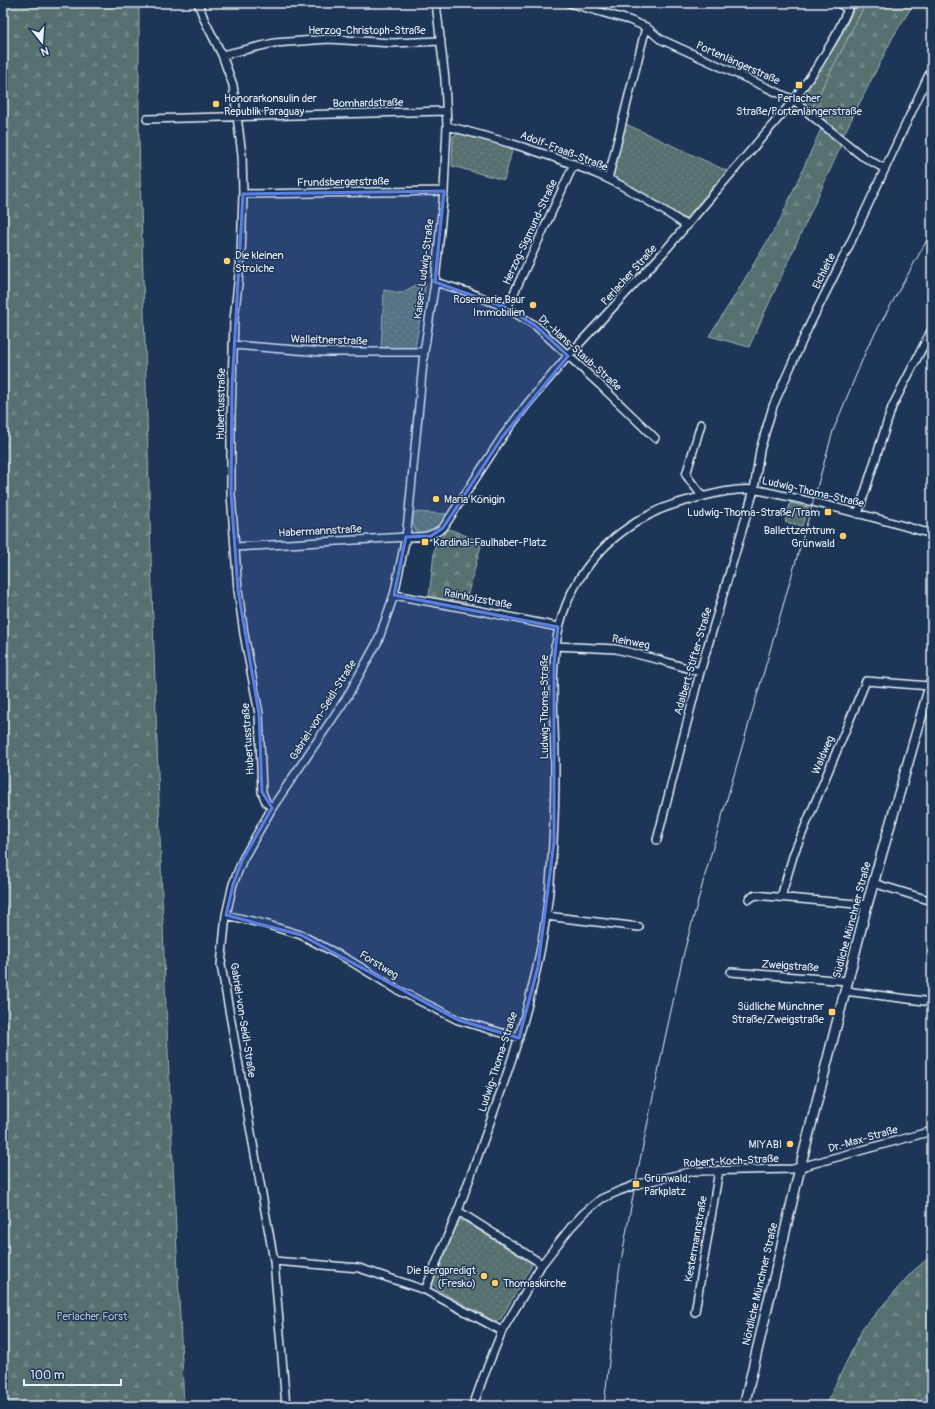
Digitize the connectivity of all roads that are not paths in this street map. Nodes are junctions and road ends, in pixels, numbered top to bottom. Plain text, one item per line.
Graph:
1 (198, 3) edge
2 (436, 3) edge
3 (569, 3) edge
4 (838, 3) edge
5 (849, 6) edge
6 (646, 28) junction
7 (441, 41) junction
8 (222, 55) junction
9 (932, 68) edge
10 (794, 100) junction
11 (446, 111) junction
12 (237, 117) junction
13 (147, 119) dead end
14 (447, 126) junction
15 (574, 164) junction
16 (885, 169) junction
17 (608, 179) junction
18 (444, 191) junction
19 (243, 194) junction
20 (687, 226) junction
21 (435, 282) junction
22 (507, 308) junction
23 (932, 329) edge
24 (233, 345) junction
25 (424, 352) junction
26 (568, 356) junction
27 (701, 424) dead end
28 (655, 438) dead end
29 (754, 490) junction
30 (702, 496) junction
31 (858, 514) junction
32 (932, 534) edge
33 (406, 537) junction
34 (235, 547) junction
35 (394, 595) junction
36 (558, 627) junction
37 (555, 646) junction
38 (700, 672) junction
39 (931, 683) edge
40 (272, 808) junction
41 (657, 840) dead end
42 (873, 883) junction
43 (781, 897) junction
44 (749, 899) dead end
45 (932, 902) edge
46 (867, 905) junction
47 (226, 915) junction
48 (546, 916) junction
49 (639, 927) dead end
50 (731, 972) dead end
51 (848, 981) junction
52 (845, 991) junction
53 (932, 1002) edge
54 (519, 1038) junction
55 (932, 1131) edge
56 (800, 1168) junction
57 (719, 1170) junction
58 (458, 1211) junction
59 (274, 1261) junction
60 (542, 1264) junction
61 (425, 1290) junction
62 (695, 1312) dead end
63 (502, 1331) junction
64 (286, 1406) edge
65 (473, 1406) edge
66 (744, 1406) edge

1 - 8 street, Hubertusstraße
2 - 7 street, Kaiser-Ludwig-Straße
3 - 6 street, Portenlängerstraße
4 - 5 street
5 - 10 street, Perlacher Straße
6 - 10 street, Portenlängerstraße
6 - 17 street
7 - 8 street, Herzog-Christoph-Straße
7 - 11 street, Kaiser-Ludwig-Straße
8 - 12 street, Hubertusstraße
9 - 16 street, Eichleite
10 - 16 street, Portenlängerstraße
10 - 20 street, Perlacher Straße
11 - 12 street, Bomhardstraße
11 - 14 street, Kaiser-Ludwig-Straße
12 - 13 street, Bomhardstraße
12 - 19 street, Hubertusstraße
14 - 15 street, Adolf-Fraaß-Straße
14 - 18 street, Kaiser-Ludwig-Straße
15 - 17 street, Adolf-Fraaß-Straße
15 - 22 street, Herzog-Sigmund-Straße
16 - 29 street, Eichleite
17 - 20 street, Adolf-Fraaß-Straße
18 - 19 street, Frundsbergerstraße
18 - 21 street, Kaiser-Ludwig-Straße
19 - 24 street, Hubertusstraße
20 - 26 street, Perlacher Straße
21 - 22 street, Dr.-Hans-Staub-Straße
21 - 25 street, Kaiser-Ludwig-Straße
22 - 26 street, Dr.-Hans-Staub-Straße
23 - 31 street
24 - 25 street, Walleitnerstraße
24 - 34 street, Hubertusstraße
25 - 33 street, Kaiser-Ludwig-Straße
26 - 28 street, Dr.-Hans-Staub-Straße
26 - 33 street, Perlacher Straße
27 - 30 street
29 - 30 street, Ludwig-Thoma-Straße
29 - 31 street, Ludwig-Thoma-Straße
29 - 38 street, Adalbert-Stifter-Straße
30 - 36 street, Ludwig-Thoma-Straße
31 - 32 street, Ludwig-Thoma-Straße
33 - 34 street, Habermannstraße
33 - 35 street, Gabriel-von-Seidl-Straße
34 - 40 street, Hubertusstraße
35 - 36 street, Rainholzstraße
35 - 40 street, Gabriel-von-Seidl-Straße
36 - 37 street, Ludwig-Thoma-Straße
37 - 38 street, Reinweg
37 - 48 street, Ludwig-Thoma-Straße
38 - 41 street, Adalbert-Stifter-Straße
39 - 42 main road, Südliche Münchner Straße
39 - 43 street, Waldweg
40 - 47 street, Gabriel-von-Seidl-Straße
42 - 45 street
42 - 46 main road, Südliche Münchner Straße
43 - 44 street
43 - 46 street
46 - 51 main road, Südliche Münchner Straße
47 - 54 street, Forstweg
47 - 59 street, Gabriel-von-Seidl-Straße
48 - 49 street
48 - 54 street, Ludwig-Thoma-Straße
50 - 51 street, Zweigstraße
51 - 52 main road, Südliche Münchner Straße
52 - 53 street
52 - 56 main road, Südliche Münchner Straße
54 - 58 street, Ludwig-Thoma-Straße
55 - 56 street, Dr.-Max-Straße
56 - 57 street, Robert-Koch-Straße
56 - 66 main road, Nördliche Münchner Straße
57 - 60 street, Robert-Koch-Straße
57 - 62 street, Kestermannstraße
58 - 60 street
58 - 61 street, Ludwig-Thoma-Straße
59 - 61 street
59 - 64 street, Gabriel-von-Seidl-Straße
60 - 63 street, Robert-Koch-Straße
61 - 63 street
63 - 65 street, Robert-Koch-Straße

